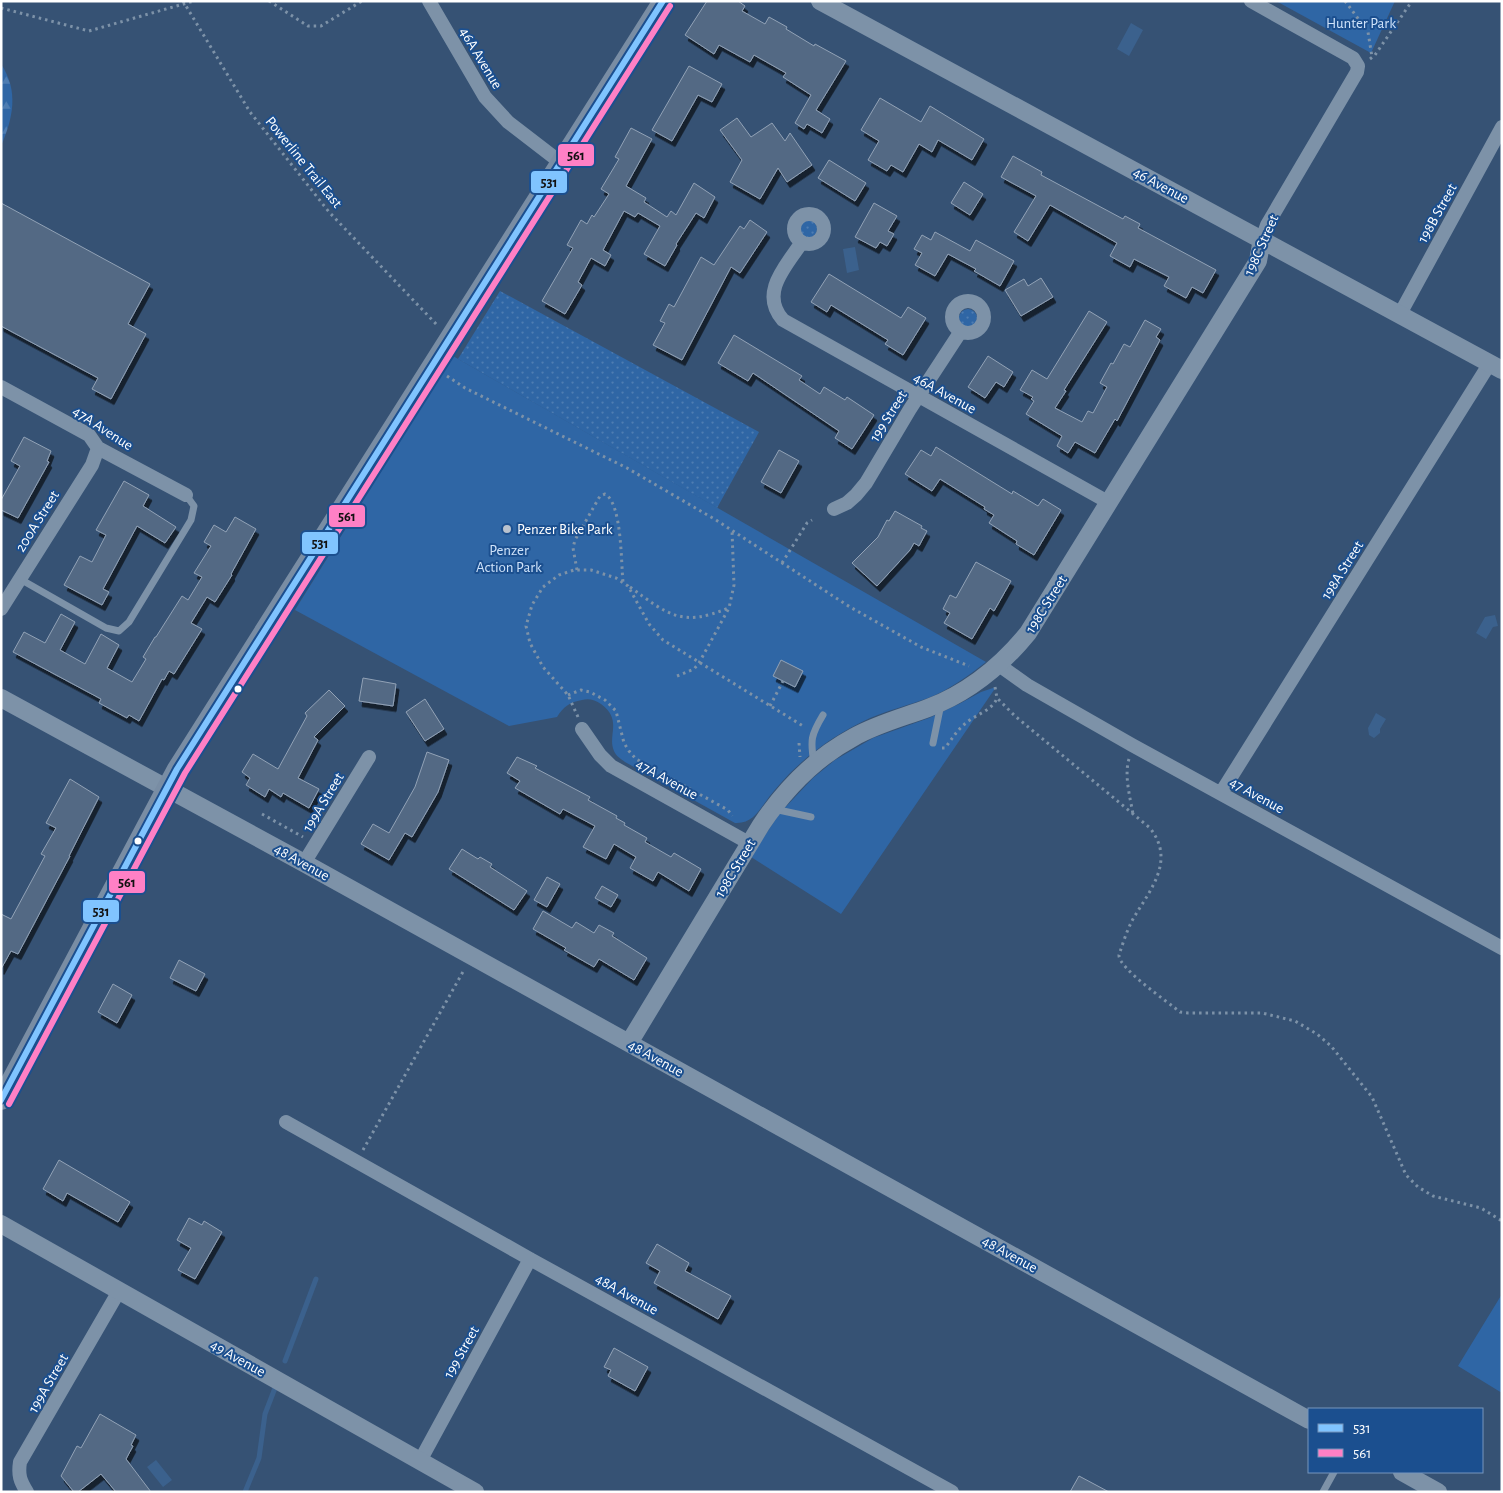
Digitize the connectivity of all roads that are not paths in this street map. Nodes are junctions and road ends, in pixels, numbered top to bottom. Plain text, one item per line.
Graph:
1 (429, 1) edge
2 (663, 1) edge
3 (820, 1) edge
4 (1251, 1) edge
5 (1502, 127) edge
6 (560, 162) junction
7 (1262, 239) junction
8 (802, 242) dead end
9 (1400, 314) junction
10 (961, 331) dead end
11 (1496, 366) edge
12 (1, 387) edge
13 (918, 396) junction
14 (98, 448) junction
15 (186, 496) joint
16 (1108, 502) junction
17 (834, 509) dead end
18 (20, 579) junction
19 (1, 609) edge
20 (999, 665) junction
21 (1, 698) edge
22 (941, 702) junction
23 (823, 715) dead end
24 (582, 729) dead end
25 (934, 746) road end
26 (369, 757) dead end
27 (808, 762) junction
28 (168, 790) junction
29 (1221, 793) junction
30 (772, 809) junction
31 (811, 817) dead end
32 (749, 843) junction
33 (304, 863) junction
34 (1502, 948) edge
35 (629, 1043) junction
36 (1, 1100) edge
37 (286, 1122) dead end
38 (1, 1224) edge
39 (530, 1259) junction
40 (119, 1291) junction
41 (1308, 1419) edge
42 (420, 1461) junction
43 (1333, 1473) edge
44 (1404, 1473) edge
45 (28, 1492) edge
46 (475, 1492) edge
47 (952, 1492) edge
48 (1323, 1492) edge
49 (1438, 1492) edge

1 - 6 street, 46A Avenue
2 - 6 main road
3 - 7 street, 46 Avenue
4 - 7 street, 198C Street
5 - 9 street, 198B Street
6 - 28 main road
7 - 9 street, 46 Avenue
7 - 16 street, 198C Street
8 - 13 street, 46A Avenue
9 - 11 street, 46 Avenue
10 - 13 street, 199 Street
11 - 29 street, 198A Street
12 - 14 street, 47A Avenue
13 - 16 street, 46A Avenue
13 - 17 street, 199 Street
14 - 15 street, 47A Avenue
14 - 18 street, 200A Street
15 - 18 lane
16 - 20 street, 198C Street
18 - 19 street, 200A Street
20 - 22 street, 198C Street
20 - 29 street, 47 Avenue
21 - 28 street, 48 Avenue
22 - 25 lane
22 - 27 street, 198C Street
23 - 27 lane
24 - 32 street, 47A Avenue
26 - 33 street, 199A Street
27 - 30 street, 198C Street
28 - 33 street, 48 Avenue
28 - 36 main road
29 - 34 street, 47 Avenue
30 - 31 lane
30 - 32 street, 198C Street
32 - 35 street, 198C Street
33 - 35 street, 48 Avenue
35 - 41 street, 48 Avenue
37 - 39 street, 48A Avenue
38 - 40 street, 49 Avenue
39 - 42 street, 199 Street
39 - 47 street, 48A Avenue
40 - 42 street, 49 Avenue
40 - 45 street, 199A Street
42 - 46 street, 49 Avenue
43 - 48 lane
44 - 49 street

